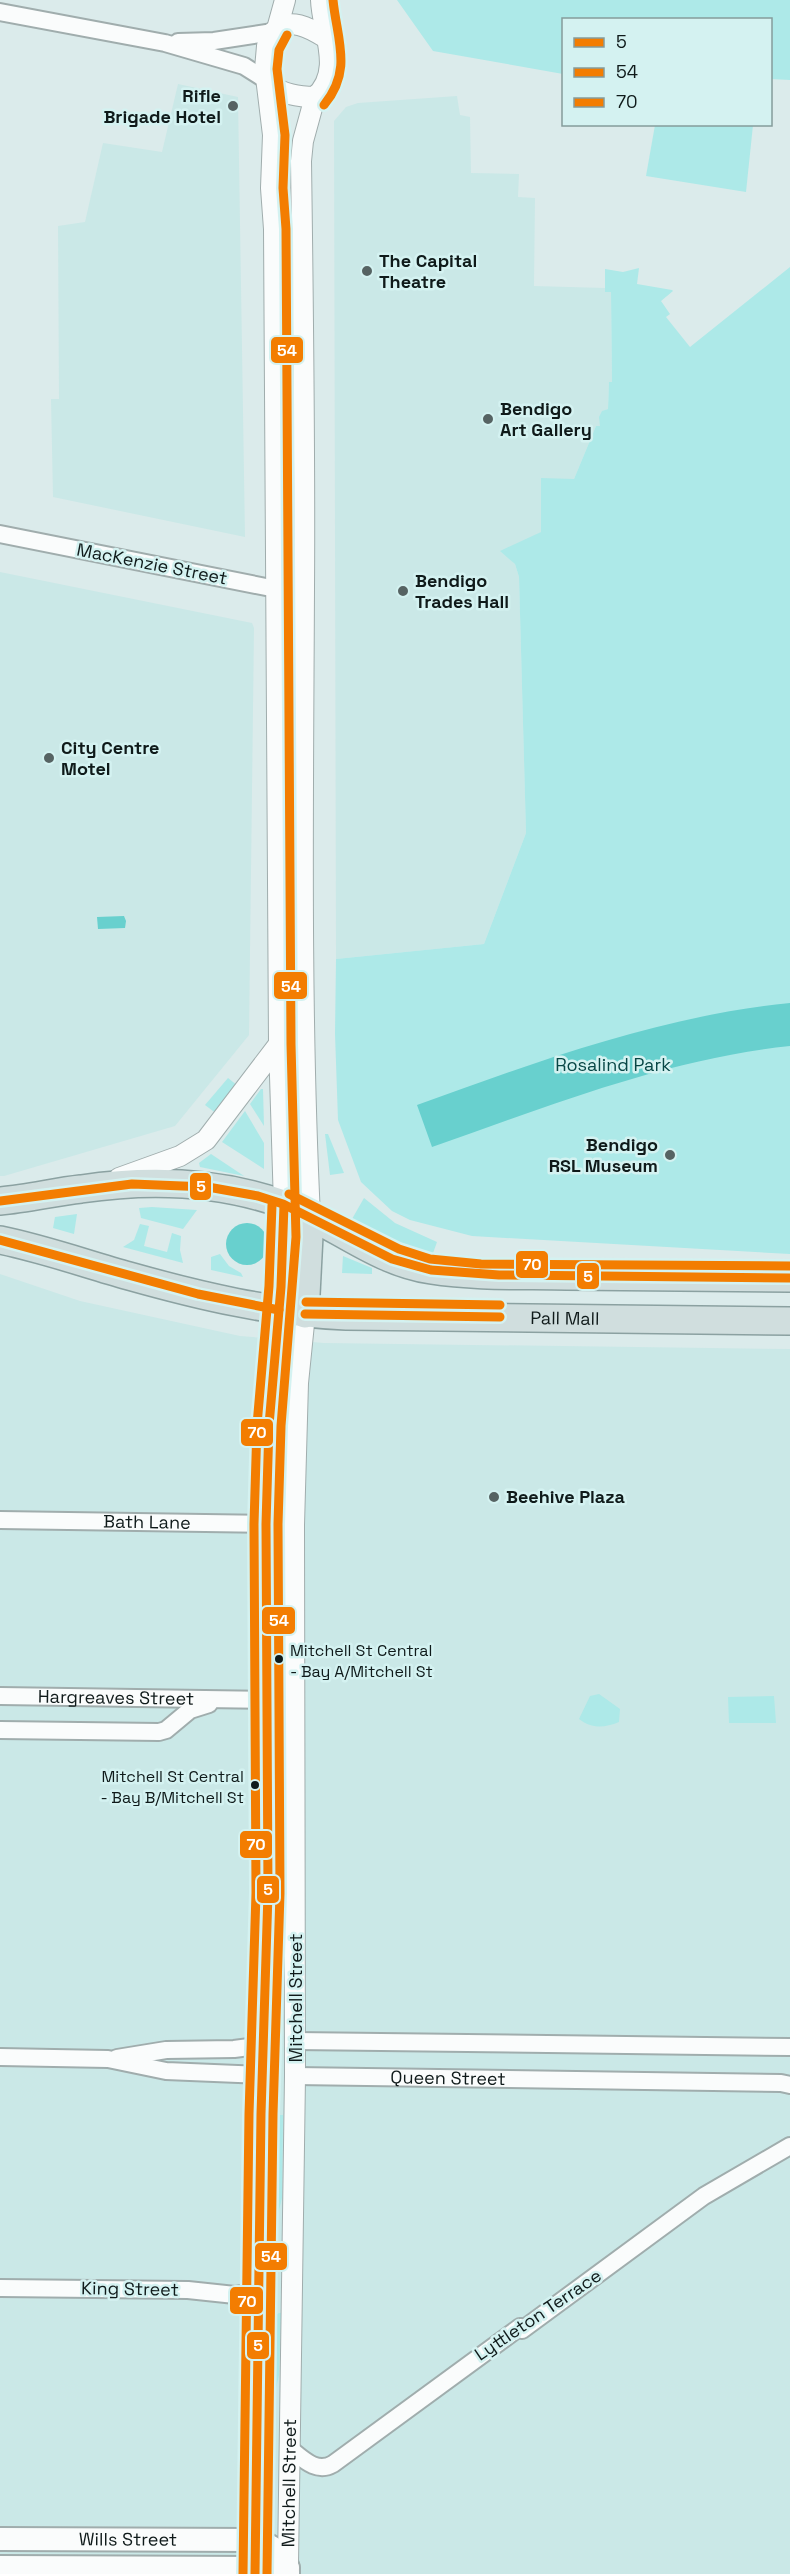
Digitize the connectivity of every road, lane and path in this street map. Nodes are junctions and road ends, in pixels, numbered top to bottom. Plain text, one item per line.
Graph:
1 (285, 0) edge
2 (321, 0) edge
3 (0, 12) edge
4 (275, 30) junction
5 (326, 38) junction
6 (165, 43) junction
7 (267, 82) junction
8 (315, 97) junction
9 (0, 534) edge
10 (276, 589) junction
11 (304, 591) junction
12 (279, 1044) junction
13 (304, 1045) junction
14 (82, 1188) junction
15 (0, 1201) edge
16 (284, 1205) junction
17 (310, 1216) junction
18 (0, 1240) edge
19 (790, 1278) edge
20 (292, 1312) junction
21 (790, 1321) edge
22 (0, 1520) edge
23 (266, 1524) junction
24 (294, 1525) junction
25 (0, 1696) edge
26 (150, 1698) junction
27 (231, 1699) junction
28 (266, 1700) junction
29 (295, 1700) junction
30 (0, 1730) edge
31 (159, 1732) junction
32 (296, 2042) junction
33 (264, 2045) junction
34 (790, 2047) edge
35 (0, 2057) edge
36 (108, 2059) junction
37 (262, 2075) junction
38 (295, 2076) junction
39 (790, 2085) edge
40 (790, 2146) edge
41 (291, 2264) junction
42 (0, 2288) edge
43 (258, 2291) junction
44 (289, 2448) junction
45 (0, 2539) edge
46 (255, 2541) junction
47 (0, 2567) edge
48 (288, 2569) edge
49 (255, 2571) edge

1 - 4 street
2 - 5 street
3 - 6 street
4 - 5 street
4 - 6 street
4 - 7 street
5 - 8 street
6 - 7 street
7 - 8 street
7 - 10 street
8 - 11 street
9 - 10 street, MacKenzie Street
10 - 11 street, MacKenzie Street
10 - 12 street
11 - 13 street
12 - 13 street
12 - 14 street
12 - 16 street
13 - 17 street
14 - 15 highway
14 - 16 highway
16 - 17 highway
16 - 20 highway
17 - 19 highway
17 - 20 highway
18 - 20 highway, Pall Mall
20 - 21 highway, Pall Mall
20 - 23 street, Mitchell Street
20 - 24 street, Mitchell Street
22 - 23 street, Bath Lane
23 - 24 street, Bath Lane
23 - 28 street, Mitchell Street
24 - 29 street, Mitchell Street
25 - 26 street, Hargreaves Street
26 - 27 street, Hargreaves Street
26 - 31 street
27 - 28 street, Hargreaves Street
27 - 31 street, Hargreaves Street
28 - 29 street, Hargreaves Street
28 - 33 street, Mitchell Street
29 - 32 street, Mitchell Street
30 - 31 street, Hargreaves Street
32 - 33 street, Queen Street
32 - 34 street, Queen Street
32 - 38 street, Mitchell Street
33 - 36 street, Queen Street
33 - 37 street, Mitchell Street
35 - 36 street, Queen Street
36 - 37 street, Queen Street
37 - 38 street, Queen Street
37 - 43 street, Mitchell Street
38 - 39 street, Queen Street
38 - 41 street, Mitchell Street
40 - 44 street, Lyttleton Terrace
41 - 43 street
41 - 44 street, Mitchell Street
42 - 43 street, King Street
43 - 46 street, Mitchell Street
44 - 48 street, Mitchell Street
45 - 46 main road, Wills Street
46 - 48 main road
46 - 49 main road, Mitchell Street
47 - 49 main road, Wills Street
48 - 49 main road, Wills Street

